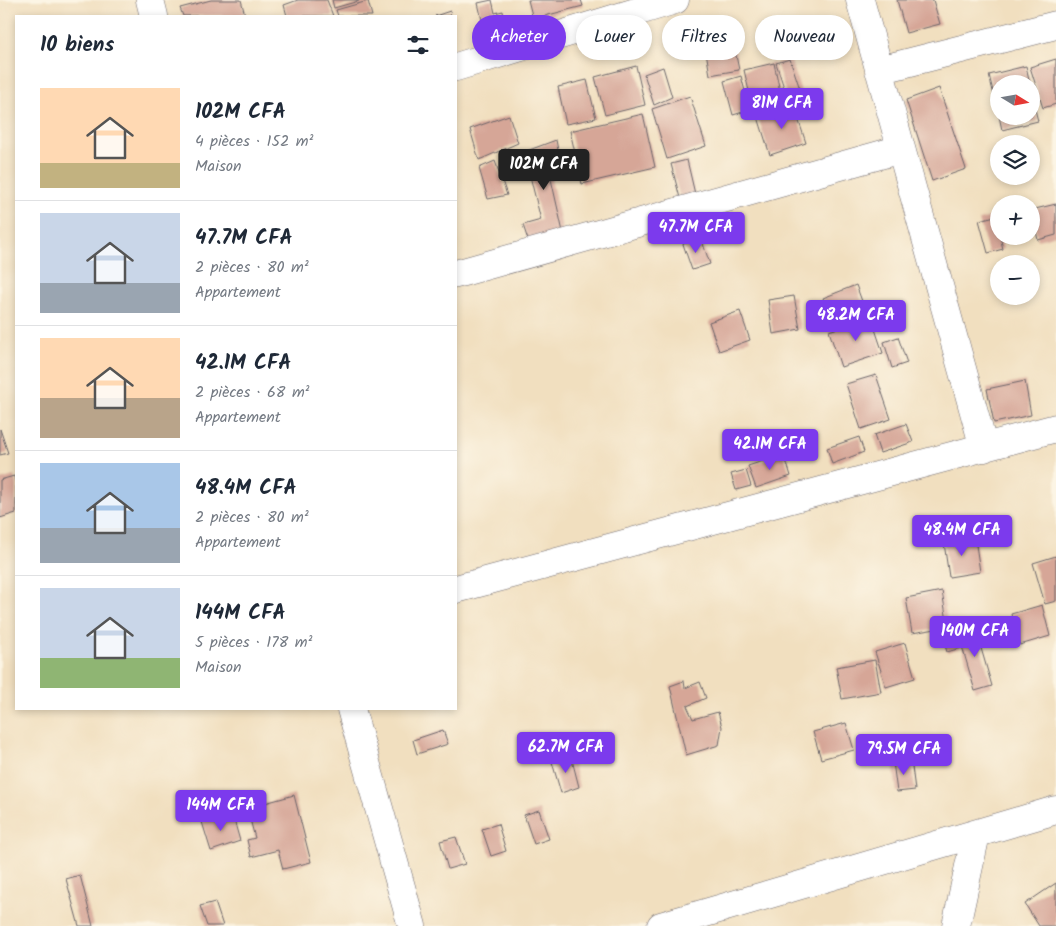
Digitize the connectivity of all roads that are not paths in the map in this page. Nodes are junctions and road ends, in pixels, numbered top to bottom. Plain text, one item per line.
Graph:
1 (150, 0) edge
2 (675, 0) edge
3 (860, 0) edge
4 (154, 15) edge
5 (1056, 25) edge
6 (457, 67) edge
7 (879, 70) junction
8 (901, 149) junction
9 (457, 274) edge
10 (1056, 428) edge
11 (984, 448) junction
12 (457, 589) edge
13 (351, 710) edge
14 (1056, 810) edge
15 (976, 834) junction
16 (670, 925) edge
17 (412, 926) edge
18 (956, 926) edge

1 - 4 street
2 - 6 street
3 - 7 street
5 - 7 street
7 - 8 street
8 - 9 street
8 - 11 street
10 - 11 street
11 - 12 street
13 - 17 street
14 - 15 street
15 - 16 street
15 - 18 street

